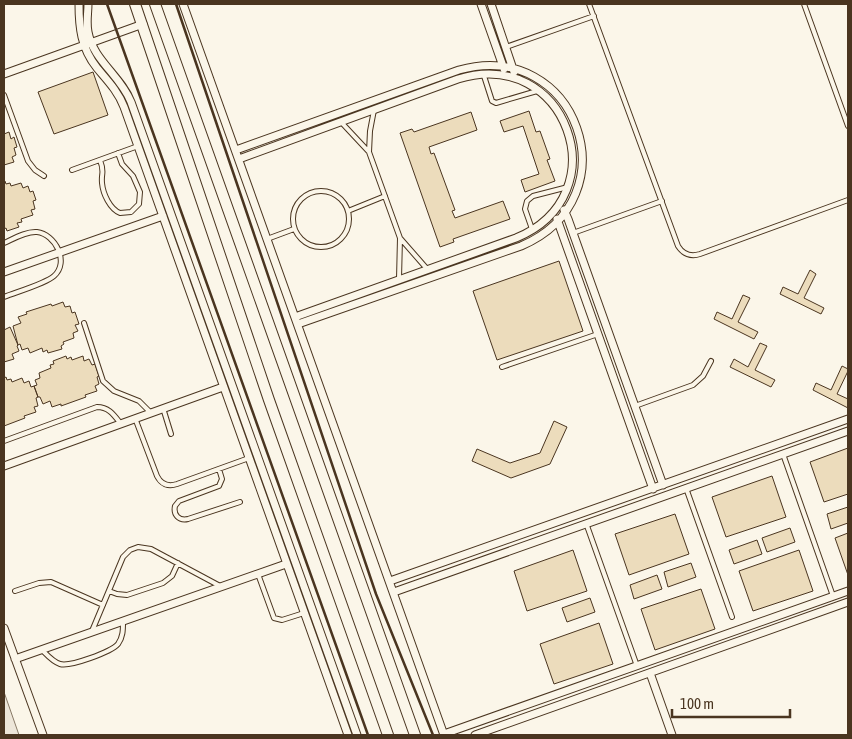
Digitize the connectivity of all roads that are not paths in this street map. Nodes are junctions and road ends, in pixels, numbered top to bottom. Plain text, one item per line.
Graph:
1 (79, 4) edge
2 (88, 4) edge
3 (136, 4) edge
4 (155, 4) edge
5 (184, 4) edge
6 (481, 4) edge
7 (491, 4) edge
8 (589, 4) edge
9 (804, 4) edge
10 (594, 16) junction
11 (143, 24) junction
12 (88, 44) junction
13 (506, 47) junction
14 (504, 66) junction
15 (514, 68) junction
16 (4, 74) edge
17 (483, 74) junction
18 (504, 75) junction
19 (513, 77) junction
20 (539, 91) junction
21 (4, 97) edge
22 (374, 110) junction
23 (341, 122) junction
24 (848, 126) edge
25 (138, 146) junction
26 (236, 150) junction
27 (369, 152) junction
28 (118, 153) junction
29 (239, 159) junction
30 (100, 160) junction
31 (72, 170) dead end
32 (44, 176) dead end
33 (568, 187) junction
34 (385, 196) junction
35 (848, 200) edge
36 (662, 202) junction
37 (559, 204) junction
38 (348, 211) junction
39 (553, 212) junction
40 (565, 212) junction
41 (163, 216) junction
42 (558, 221) junction
43 (294, 229) junction
44 (533, 230) junction
45 (573, 233) junction
46 (400, 238) junction
47 (267, 239) junction
48 (4, 243) edge
49 (61, 252) junction
50 (428, 270) junction
51 (4, 272) edge
52 (399, 280) junction
53 (4, 297) edge
54 (295, 317) junction
55 (84, 323) dead end
56 (298, 324) junction
57 (598, 334) junction
58 (711, 361) dead end
59 (502, 367) dead end
60 (223, 387) junction
61 (635, 406) junction
62 (163, 408) junction
63 (151, 413) junction
64 (135, 418) junction
65 (848, 419) edge
66 (121, 424) junction
67 (848, 430) edge
68 (171, 434) dead end
69 (4, 441) edge
70 (783, 454) junction
71 (249, 458) junction
72 (656, 463) junction
73 (4, 466) edge
74 (645, 467) junction
75 (220, 469) junction
76 (663, 485) junction
77 (686, 488) junction
78 (652, 489) junction
79 (240, 502) dead end
80 (586, 523) junction
81 (178, 563) junction
82 (286, 564) junction
83 (258, 574) junction
84 (390, 581) junction
85 (222, 587) junction
86 (15, 591) dead end
87 (109, 591) junction
88 (848, 591) edge
89 (394, 592) junction
90 (833, 596) junction
91 (848, 602) edge
92 (103, 605) junction
93 (304, 613) junction
94 (732, 617) dead end
95 (123, 622) junction
96 (4, 628) edge
97 (92, 633) junction
98 (42, 650) junction
99 (15, 660) junction
100 (637, 666) junction
101 (650, 673) junction
102 (43, 735) edge
103 (348, 735) edge
104 (357, 735) edge
105 (388, 735) edge
106 (415, 735) edge
107 (444, 735) edge
108 (475, 735) edge
109 (672, 735) edge

1 - 12 street
2 - 12 street
3 - 11 street
4 - 106 street
5 - 26 street
6 - 14 street
7 - 13 street
8 - 10 lane
9 - 24 lane
10 - 13 lane
10 - 36 lane
11 - 12 street
11 - 105 street
12 - 16 street
12 - 25 street
12 - 104 street
13 - 15 street
14 - 15 street
14 - 18 street
14 - 26 street
15 - 19 street
15 - 40 street
17 - 18 street
17 - 20 lane
17 - 22 street
18 - 19 street
19 - 20 street
20 - 33 street
21 - 32 lane
22 - 23 street
22 - 27 lane
23 - 27 lane
23 - 29 street
25 - 28 lane
25 - 41 street
26 - 29 street
27 - 34 lane
28 - 30 lane
28 - 30 lane
29 - 47 street
30 - 31 lane
33 - 37 street
33 - 44 lane
34 - 38 lane
34 - 46 lane
35 - 36 lane
36 - 45 lane
37 - 39 street
37 - 40 street
38 - 43 lane
38 - 43 lane
39 - 42 street
39 - 44 street
40 - 42 street
40 - 45 street
41 - 49 street
41 - 60 street
42 - 56 street
42 - 57 street
43 - 47 lane
44 - 50 street
45 - 61 street
46 - 50 lane
46 - 52 lane
47 - 54 street
48 - 49 lane
49 - 51 street
49 - 53 lane
50 - 52 street
52 - 54 street
54 - 56 street
55 - 63 lane
56 - 84 street
57 - 59 lane
57 - 74 street
58 - 61 lane
60 - 62 street
60 - 71 street
61 - 72 street
62 - 63 street
62 - 68 lane
63 - 64 street
64 - 66 street
64 - 75 lane
65 - 76 street
66 - 69 lane
66 - 73 street
67 - 70 street
70 - 77 street
70 - 90 lane
71 - 75 lane
71 - 82 street
72 - 74 street
72 - 76 street
74 - 78 street
75 - 79 lane
76 - 78 street
77 - 80 street
77 - 94 lane
78 - 84 street
80 - 89 street
80 - 100 lane
81 - 85 lane
81 - 87 lane
81 - 87 lane
82 - 83 street
82 - 93 street
83 - 85 street
83 - 93 lane
84 - 89 street
85 - 95 street
86 - 92 lane
87 - 92 lane
88 - 90 street
89 - 107 street
90 - 100 street
91 - 101 street
92 - 97 lane
93 - 103 street
95 - 97 street
95 - 98 lane
96 - 99 street
97 - 98 street
98 - 99 street
99 - 102 street
100 - 107 street
101 - 108 street
101 - 109 street

